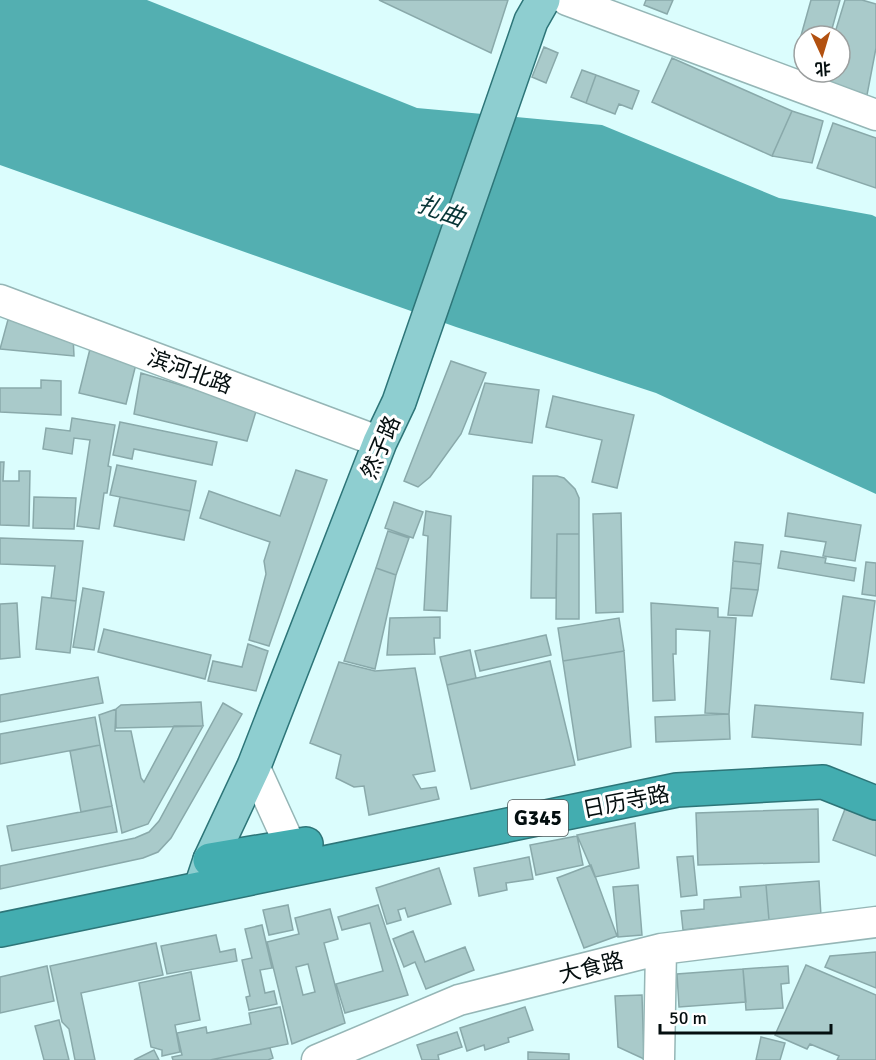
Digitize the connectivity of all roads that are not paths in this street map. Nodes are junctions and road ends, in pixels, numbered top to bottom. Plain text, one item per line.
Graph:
1 (567, 0) edge
2 (537, 11) edge
3 (876, 115) edge
4 (0, 300) edge
5 (380, 442) junction
6 (254, 766) junction
7 (876, 784) edge
8 (876, 803) edge
9 (295, 857) junction
10 (205, 874) junction
11 (876, 922) edge
12 (0, 930) edge
13 (661, 949) junction
14 (665, 1052) edge
15 (317, 1060) edge

1 - 3 street
2 - 5 main road, 然子路
4 - 5 street, 滨河北路
5 - 6 main road, 然子路
6 - 9 street
6 - 10 main road, 然子路
7 - 9 highway, 日历寺路 / G345
8 - 9 highway, 日历寺路 / G345
9 - 10 highway, 日历寺路 / G345
10 - 12 highway, G345
11 - 13 street, 大食路
13 - 14 street
13 - 15 street, 大食路

